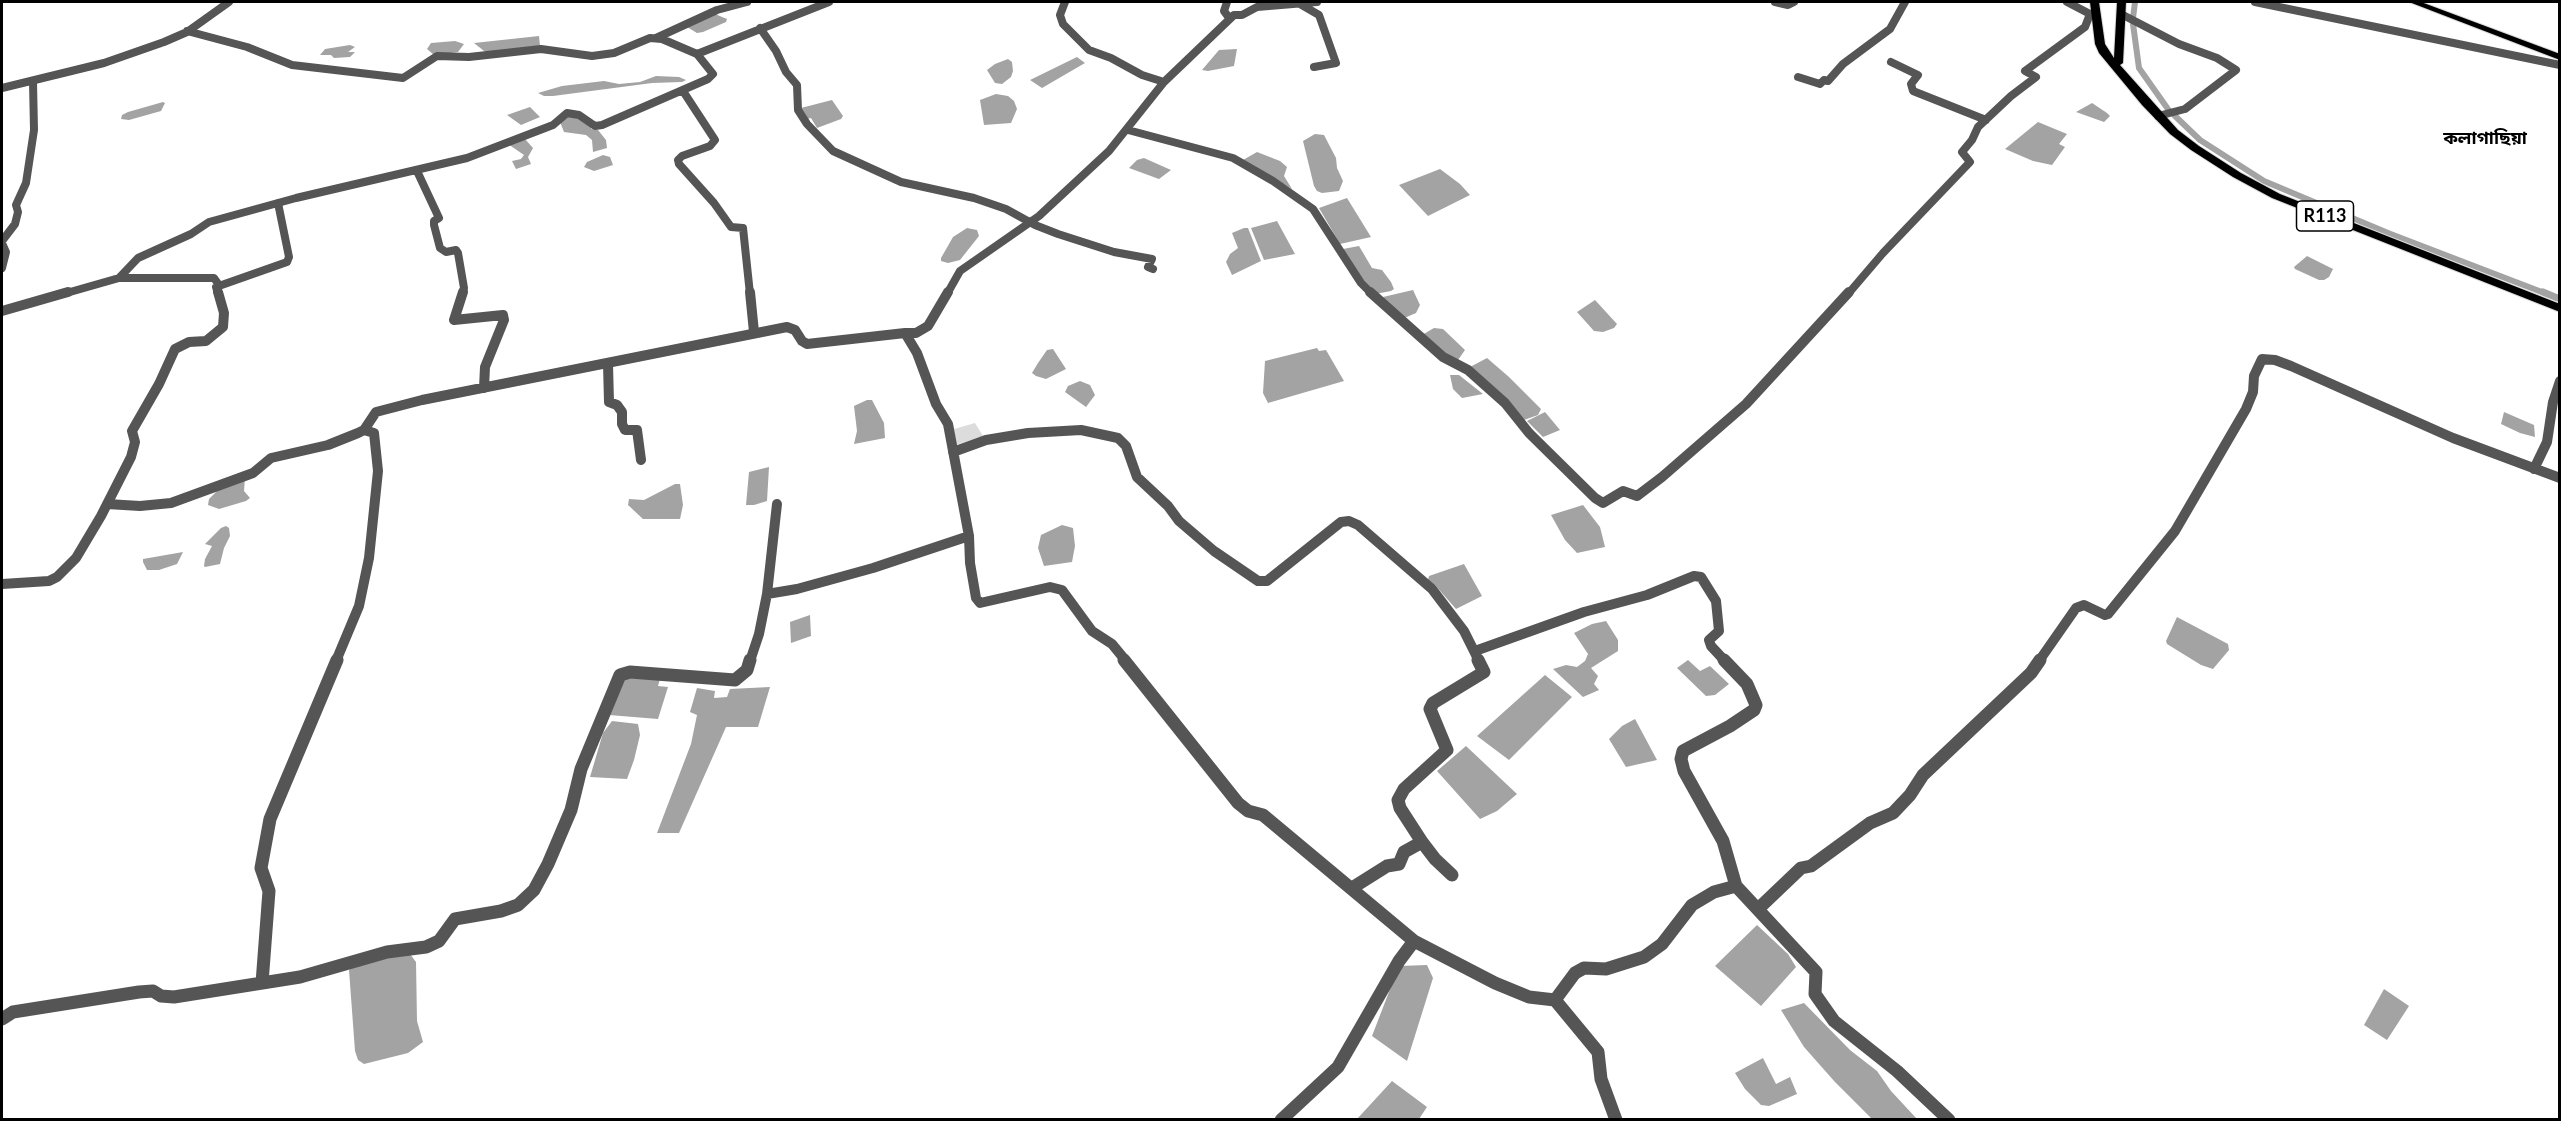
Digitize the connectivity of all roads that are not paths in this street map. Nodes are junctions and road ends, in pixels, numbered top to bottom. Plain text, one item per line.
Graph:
1 (229, 2) edge
2 (747, 2) edge
3 (829, 2) edge
4 (1065, 2) edge
5 (1227, 2) edge
6 (1317, 2) edge
7 (1775, 2) edge
8 (1794, 2) edge
9 (1905, 2) edge
10 (2067, 2) edge
11 (2094, 2) edge
12 (2104, 2) edge
13 (2122, 2) edge
14 (2255, 2) edge
15 (2414, 2) edge
16 (2426, 2) edge
17 (1300, 4) junction
18 (2121, 14) junction
19 (1230, 20) junction
20 (760, 28) junction
21 (187, 32) junction
22 (656, 39) junction
23 (2559, 51) edge
24 (697, 54) junction
25 (2559, 57) edge
26 (1891, 62) dead end
27 (2559, 65) edge
28 (1314, 67) dead end
29 (2121, 68) junction
30 (1798, 76) dead end
31 (33, 82) junction
32 (1164, 82) junction
33 (2, 88) edge
34 (684, 91) junction
35 (2158, 116) junction
36 (1986, 120) junction
37 (1128, 130) junction
38 (417, 171) junction
39 (278, 203) junction
40 (1031, 222) junction
41 (2, 242) edge
42 (2, 268) edge
43 (1154, 269) dead end
44 (119, 278) junction
45 (219, 285) junction
46 (2559, 308) edge
47 (2, 311) edge
48 (754, 332) junction
49 (905, 333) junction
50 (608, 364) junction
51 (2559, 381) edge
52 (484, 388) junction
53 (364, 430) junction
54 (953, 452) junction
55 (641, 460) dead end
56 (2534, 469) junction
57 (2559, 478) edge
58 (107, 504) junction
59 (777, 504) dead end
60 (969, 536) junction
61 (2, 584) edge
62 (767, 594) junction
63 (1475, 651) junction
64 (1422, 842) junction
65 (1452, 875) dead end
66 (1736, 886) junction
67 (1352, 888) junction
68 (1758, 909) junction
69 (1414, 941) junction
70 (262, 982) junction
71 (1555, 999) junction
72 (2, 1019) edge
73 (1281, 1119) edge
74 (1616, 1119) edge
75 (1949, 1119) edge

1 - 21 street
2 - 22 street
3 - 20 street
4 - 32 street
5 - 19 street
6 - 17 street
7 - 8 street
9 - 30 street
10 - 36 street
11 - 29 main road, R113
12 - 29 main road, R113
13 - 18 main road
14 - 27 street
15 - 25 main road
16 - 23 main road
17 - 19 street
17 - 28 street
18 - 29 main road
18 - 35 street
19 - 32 street
20 - 24 street
20 - 40 street
21 - 22 street
21 - 31 street
22 - 24 street
24 - 34 street
26 - 36 street
29 - 35 main road, R113
31 - 33 street
31 - 41 street
32 - 37 street
34 - 38 street
34 - 48 street
35 - 46 main road, R113
36 - 37 street
37 - 40 street
38 - 39 street
38 - 52 street
39 - 44 street
39 - 45 street
40 - 43 street
40 - 49 street
41 - 42 street
44 - 45 street
44 - 47 street
45 - 58 street
48 - 49 street
48 - 50 street
49 - 54 street
50 - 52 street
50 - 55 street
51 - 56 street
52 - 53 street
53 - 58 street
53 - 70 street
54 - 60 street
54 - 63 street
56 - 57 street
56 - 68 street
58 - 61 street
59 - 62 street
60 - 62 street
60 - 67 street
62 - 70 street
63 - 64 street
63 - 66 street
64 - 65 street
64 - 67 street
66 - 68 street
66 - 71 street
67 - 69 street
68 - 75 street
69 - 71 street
69 - 73 street
70 - 72 street
71 - 74 street

